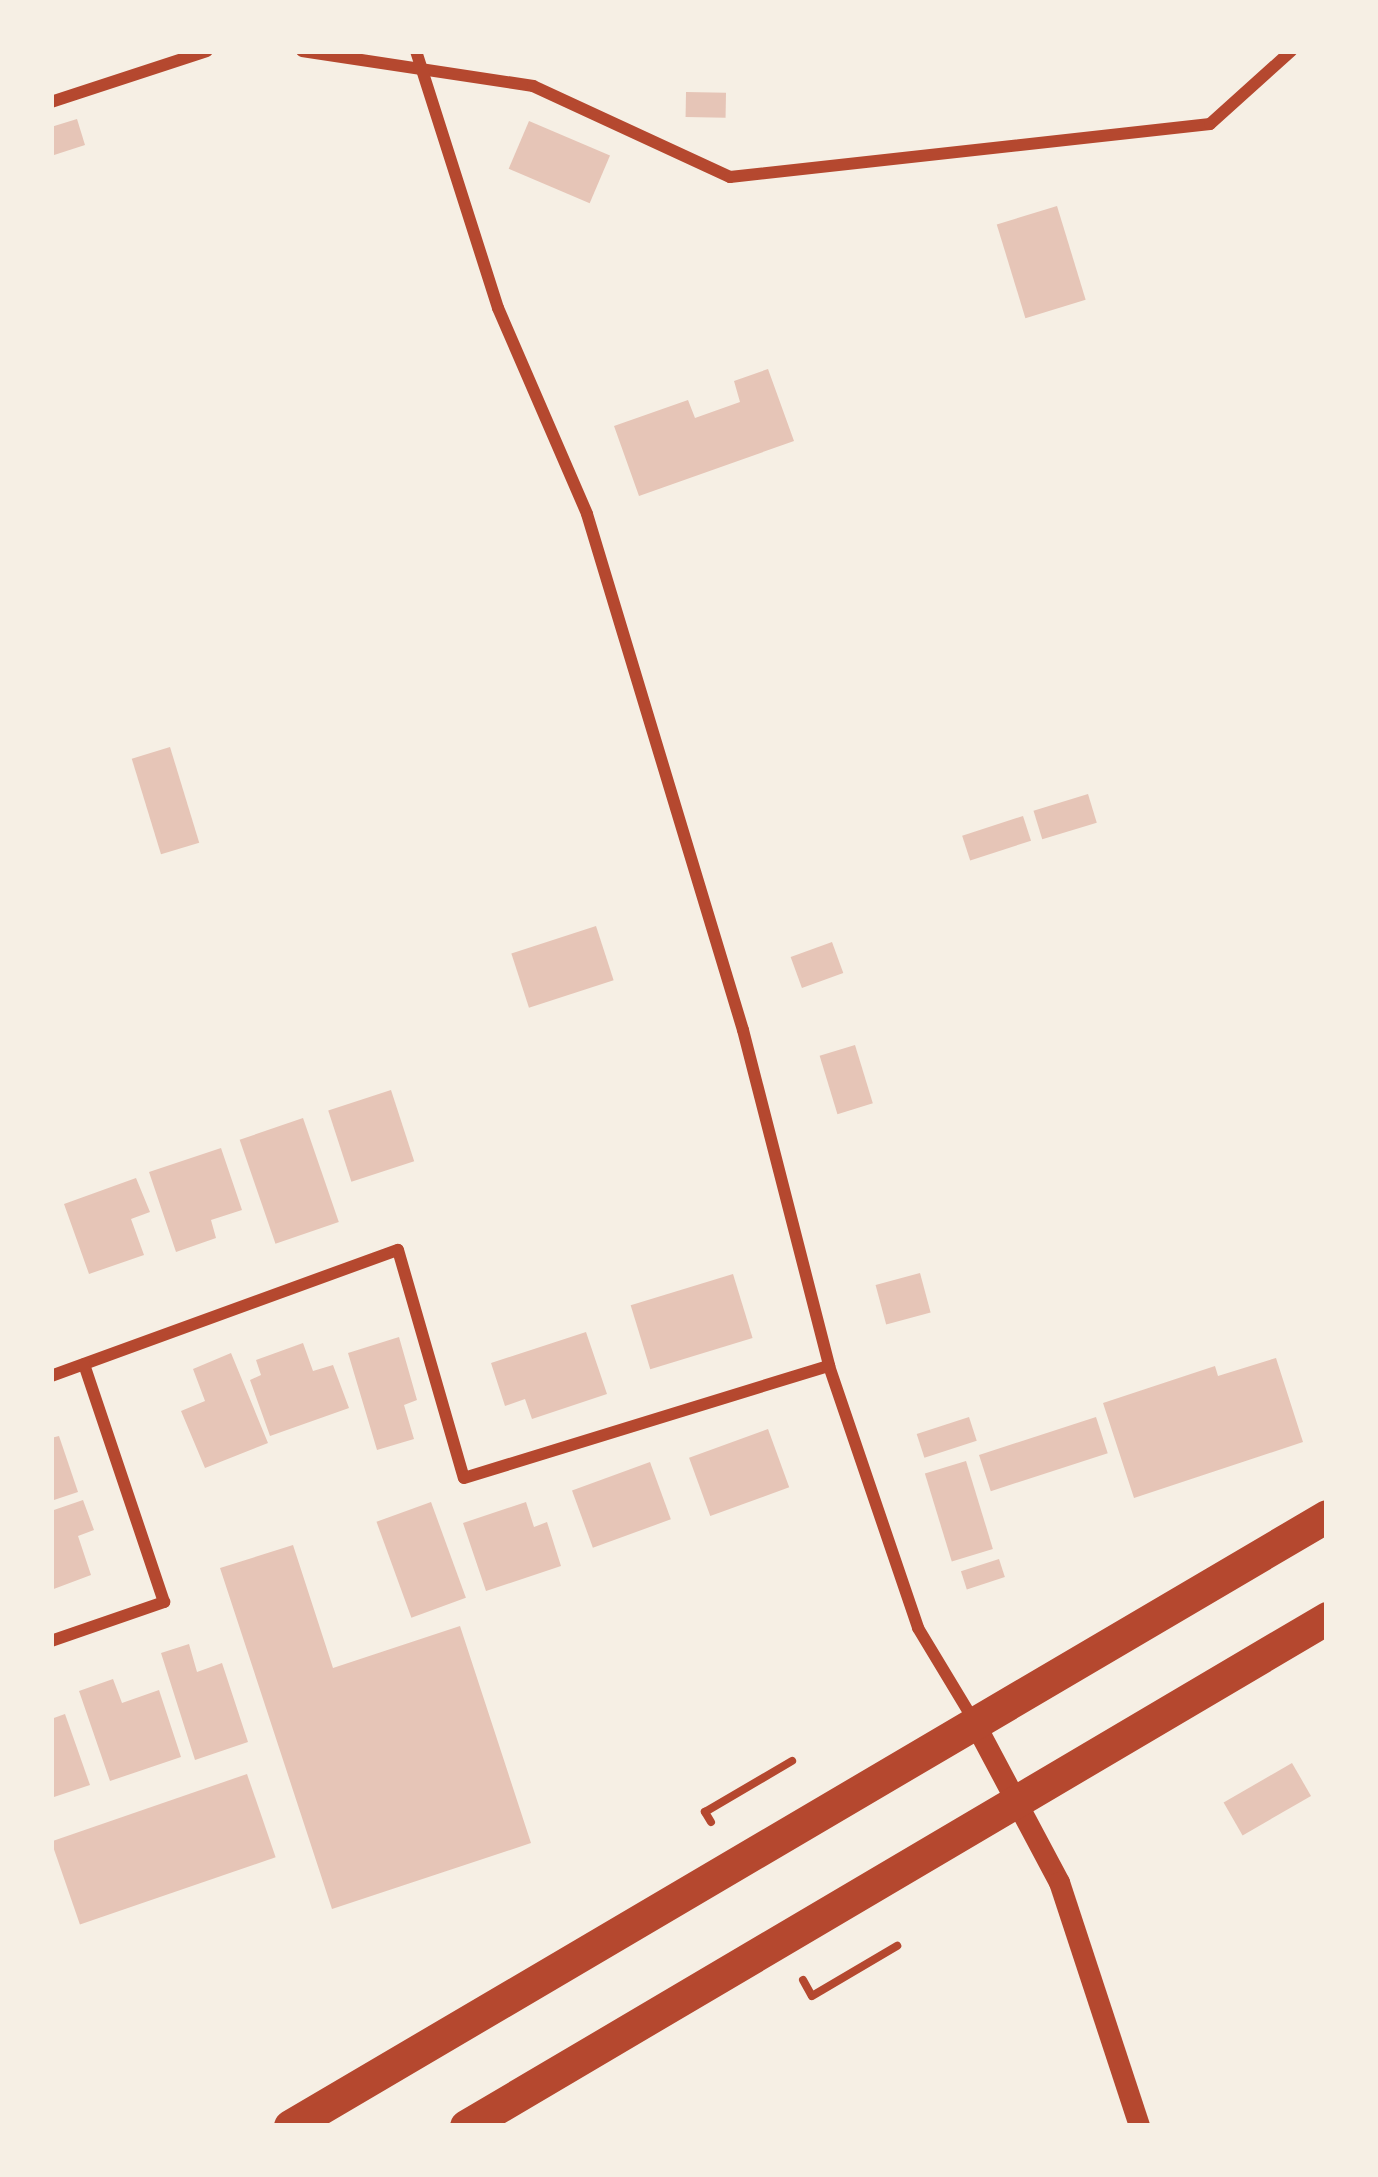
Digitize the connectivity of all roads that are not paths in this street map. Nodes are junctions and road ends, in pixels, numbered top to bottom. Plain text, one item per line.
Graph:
1 (207, 51) edge
2 (302, 51) edge
3 (1291, 51) edge
4 (419, 57) edge
5 (51, 102) edge
6 (84, 1364) junction
7 (829, 1366) junction
8 (51, 1376) edge
9 (1327, 1516) edge
10 (1327, 1618) edge
11 (51, 1641) edge
12 (976, 1726) junction
13 (1016, 1801) junction
14 (290, 2126) edge
15 (466, 2126) edge
16 (1139, 2126) edge

1 - 5 street
2 - 4 street
3 - 4 street
4 - 7 street
6 - 7 street
6 - 8 street
6 - 11 street
7 - 12 street
9 - 12 highway
10 - 13 highway
12 - 13 street
12 - 14 highway
13 - 15 highway
13 - 16 street

